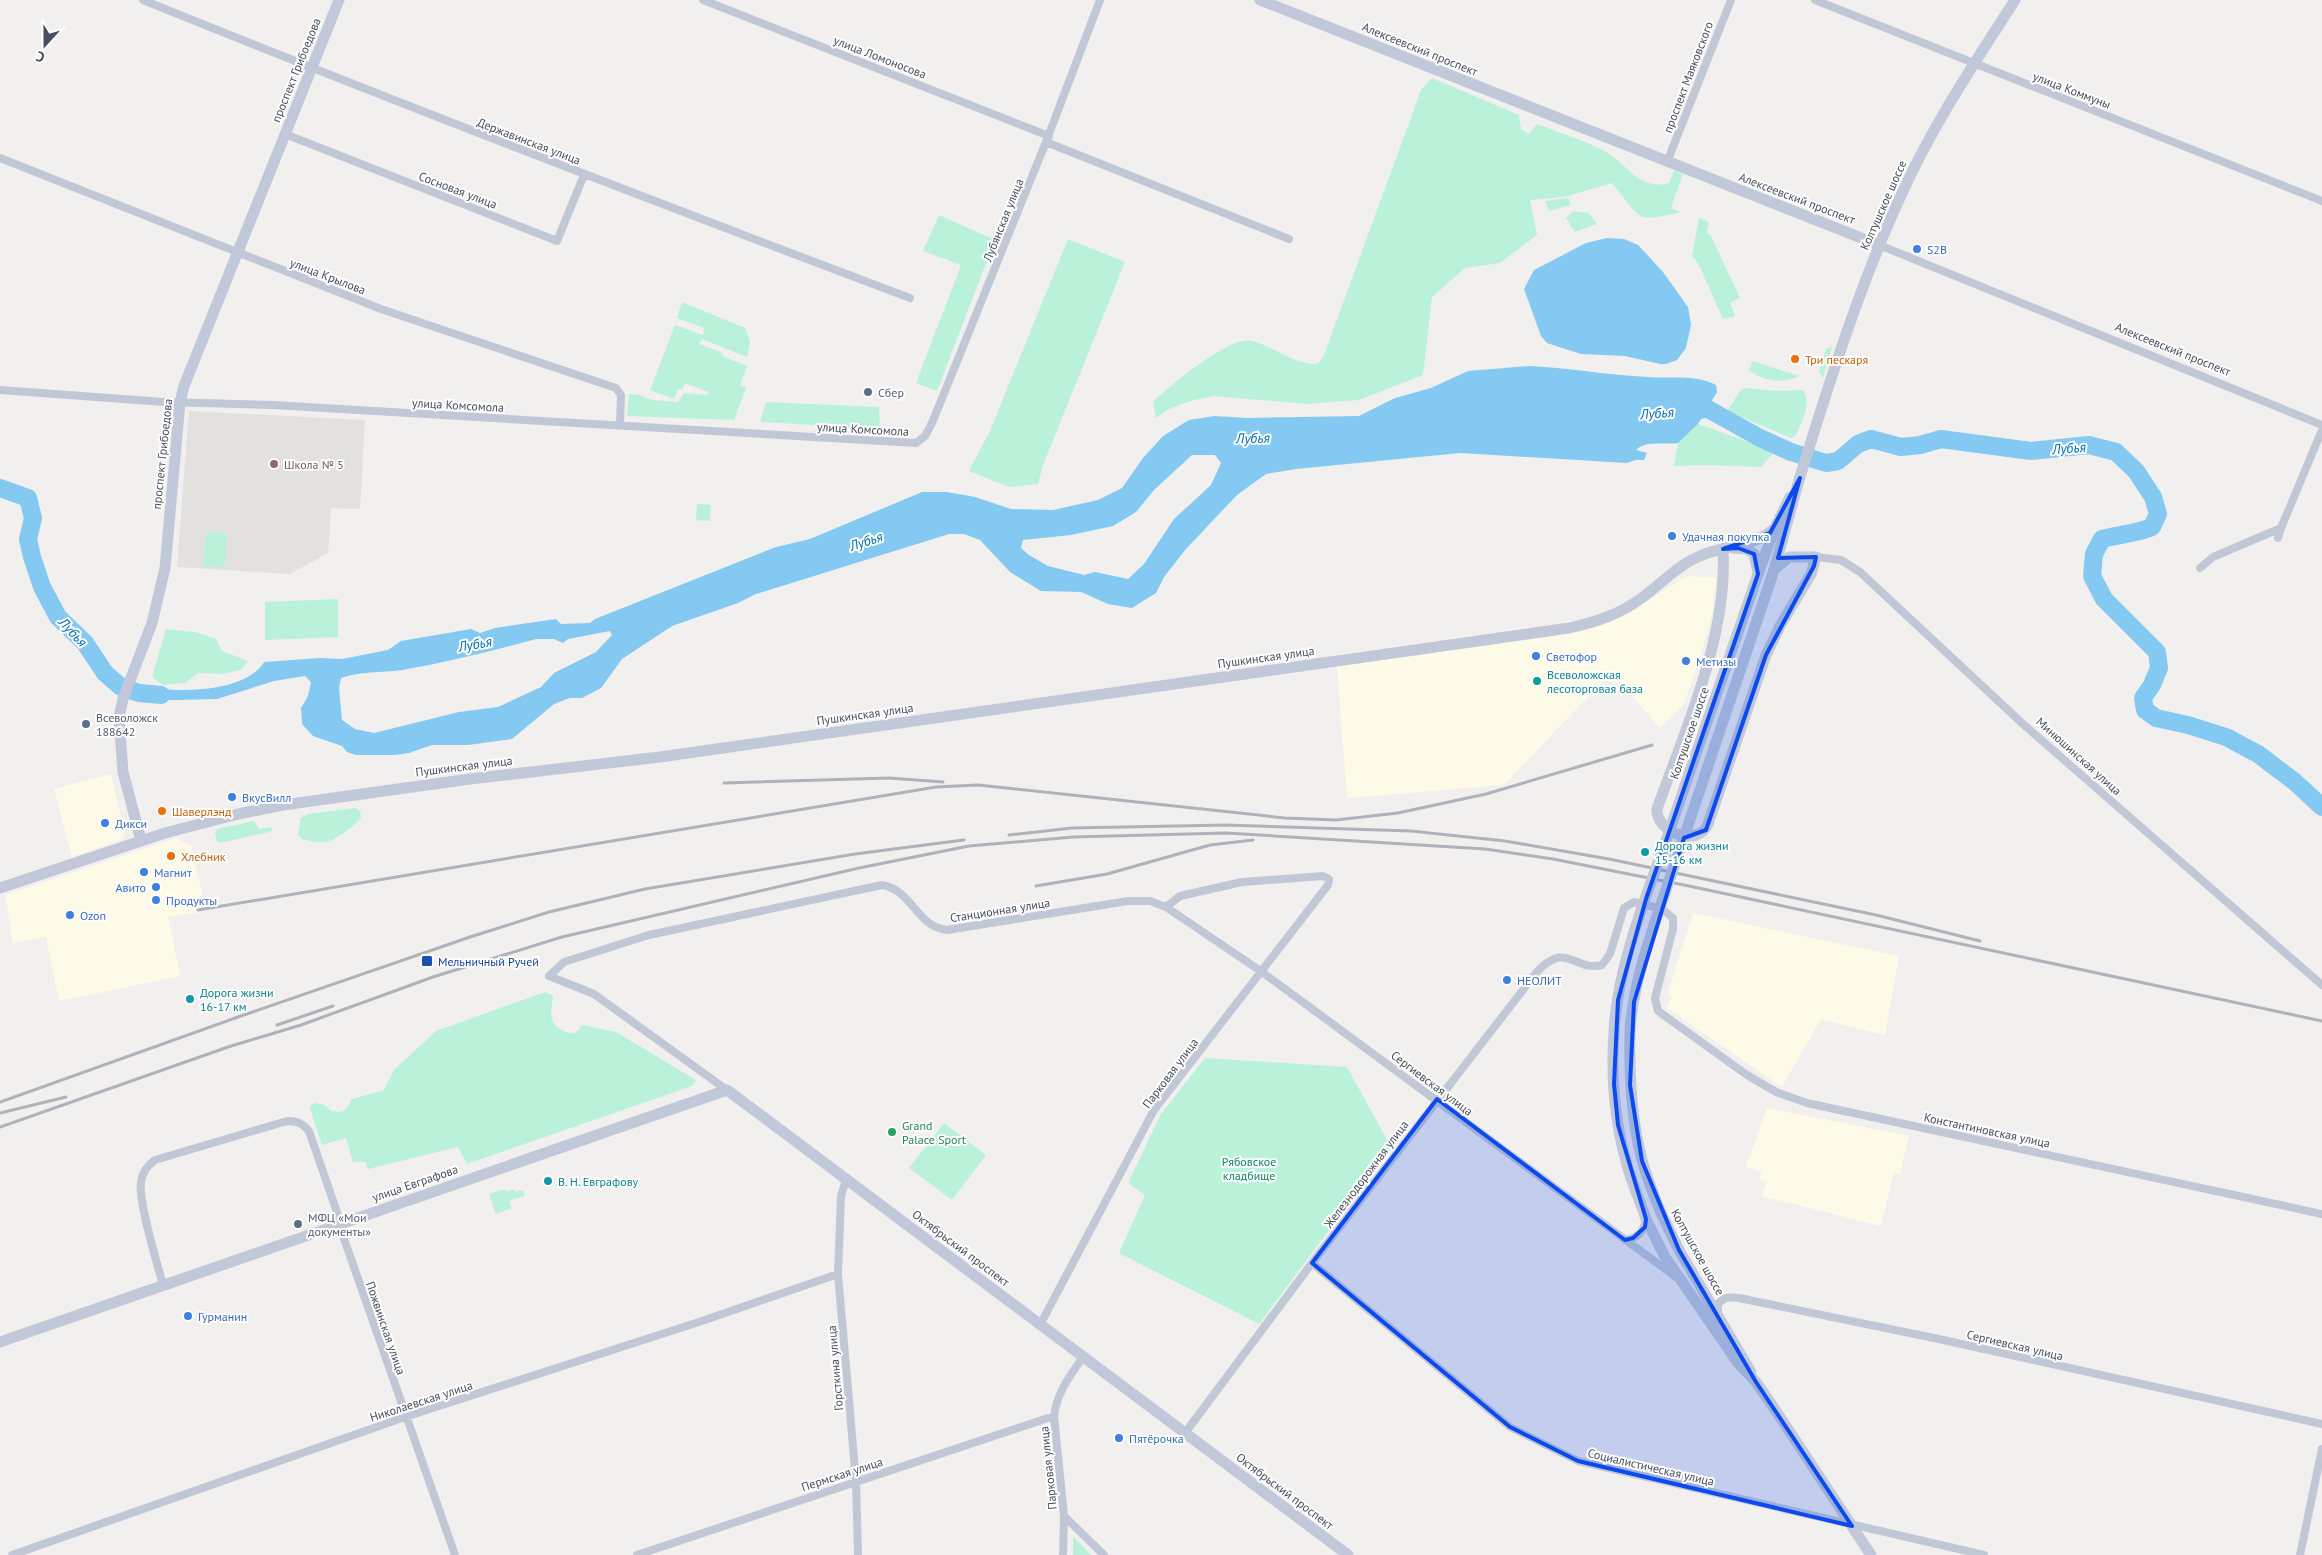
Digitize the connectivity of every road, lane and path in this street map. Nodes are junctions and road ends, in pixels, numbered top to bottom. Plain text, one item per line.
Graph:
1 (143, 0) edge
2 (338, 0) edge
3 (703, 0) edge
4 (1100, 0) edge
5 (1260, 0) edge
6 (1731, 0) edge
7 (1815, 0) edge
8 (2015, 0) edge
9 (1974, 64) junction
10 (311, 68) junction
11 (285, 134) junction
12 (1048, 139) junction
13 (0, 158) edge
14 (1667, 162) junction
15 (584, 175) junction
16 (2322, 201) edge
17 (1289, 239) dead end
18 (1879, 245) junction
19 (237, 254) junction
20 (910, 298) dead end
21 (0, 386) edge
22 (0, 390) edge
23 (11, 391) junction
24 (180, 402) junction
25 (620, 425) junction
26 (2322, 426) edge
27 (2322, 430) edge
28 (916, 443) joint
29 (2280, 528) junction
30 (1780, 530) junction
31 (2278, 538) dead end
32 (1723, 549) junction
33 (1816, 557) junction
34 (2200, 568) dead end
35 (1758, 574) junction
36 (1773, 574) junction
37 (141, 840) junction
38 (0, 888) edge
39 (1166, 907) junction
40 (1262, 972) junction
41 (549, 976) joint
42 (2322, 985) edge
43 (1667, 1019) joint
44 (726, 1090) junction
45 (1437, 1099) junction
46 (846, 1180) junction
47 (2322, 1214) edge
48 (1646, 1219) junction
49 (340, 1224) junction
50 (1625, 1240) junction
51 (1312, 1263) junction
52 (838, 1274) junction
53 (1682, 1282) junction
54 (163, 1285) junction
55 (1718, 1317) junction
56 (1040, 1324) junction
57 (0, 1342) edge
58 (1083, 1356) junction
59 (1756, 1382) junction
60 (1054, 1416) junction
61 (405, 1417) junction
62 (2322, 1424) edge
63 (1185, 1433) junction
64 (2322, 1449) edge
65 (856, 1481) junction
66 (1064, 1516) junction
67 (1852, 1526) junction
68 (12, 1555) edge
69 (455, 1555) edge
70 (637, 1555) edge
71 (858, 1555) edge
72 (1063, 1555) edge
73 (1104, 1555) edge
74 (1348, 1555) edge
75 (1871, 1555) edge
76 (1984, 1555) edge
77 (2300, 1555) edge

1 - 10 street, Державинская улица
2 - 10 street, проспект Грибоедова
3 - 12 street, улица Ломоносова
4 - 12 street, Лубянская улица
5 - 14 street, Алексеевский проспект
6 - 14 street, проспект Маяковского
7 - 9 street, улица Коммуны
8 - 9 street, Колтушское шоссе
9 - 16 street, улица Коммуны
9 - 18 street, Колтушское шоссе
10 - 11 street, проспект Грибоедова
10 - 15 street, Державинская улица
11 - 15 street, Сосновая улица
11 - 19 street, проспект Грибоедова
12 - 17 street, улица Ломоносова
12 - 28 street, Лубянская улица
13 - 19 street, улица Крылова
14 - 18 street, Алексеевский проспект
15 - 20 street, Державинская улица
18 - 26 street, Алексеевский проспект
18 - 30 street, Колтушское шоссе
19 - 24 street, проспект Грибоедова
19 - 25 street, улица Крылова
21 - 23 street
22 - 23 street, улица Комсомола
23 - 24 street, улица Комсомола
24 - 25 street, улица Комсомола
24 - 37 street, проспект Грибоедова
25 - 28 street, улица Комсомола
27 - 29 street
29 - 31 street
29 - 34 street
30 - 32 street, Пушкинская улица
30 - 33 street, Минюшинская улица
30 - 35 street, Колтушское шоссе
30 - 36 street, Колтушское шоссе
32 - 33 street
32 - 35 street, Пушкинская улица
32 - 37 street, Пушкинская улица
33 - 36 street, Минюшинская улица
33 - 42 street, Минюшинская улица
35 - 48 street, Колтушское шоссе, bridge
36 - 55 street, Колтушское шоссе, bridge
37 - 38 street, Пушкинская улица
39 - 40 street, Сергиевская улица
39 - 40 street, Парковая улица
39 - 41 street, Станционная улица
40 - 45 street, Сергиевская улица
40 - 56 street, Парковая улица
41 - 44 street, Октябрьский проспект
43 - 45 street, Железнодорожная улица
43 - 47 street, Константиновская улица
44 - 46 street, Октябрьский проспект
44 - 49 street, улица Евграфова
45 - 50 street, Сергиевская улица
45 - 51 street, Железнодорожная улица
46 - 52 street, Горсткина улица
46 - 56 street, Октябрьский проспект
48 - 50 street
48 - 53 street, Колтушское шоссе
49 - 54 street, улица Евграфова
49 - 54 street, Пожвинская улица
49 - 61 street, Пожвинская улица
50 - 53 street, Сергиевская улица
51 - 63 street, Железнодорожная улица
51 - 67 street, Социалистическая улица
52 - 61 street, Николаевская улица
52 - 65 street, Горсткина улица
53 - 59 street, Колтушское шоссе
54 - 57 street, улица Евграфова
55 - 59 street, Колтушское шоссе
55 - 62 street, Сергиевская улица
56 - 58 street, Октябрьский проспект
58 - 60 street, Парковая улица
58 - 63 street, Октябрьский проспект
59 - 67 street, Колтушское шоссе
60 - 65 street, Пермская улица
60 - 66 street, Парковая улица
61 - 68 street, Николаевская улица
61 - 69 street, Пожвинская улица
63 - 74 street, Октябрьский проспект
64 - 77 street
65 - 70 street, Пермская улица
65 - 71 street, Горсткина улица
66 - 72 street, Парковая улица
66 - 73 street
67 - 75 street, Колтушское шоссе
67 - 76 street, Социалистическая улица

